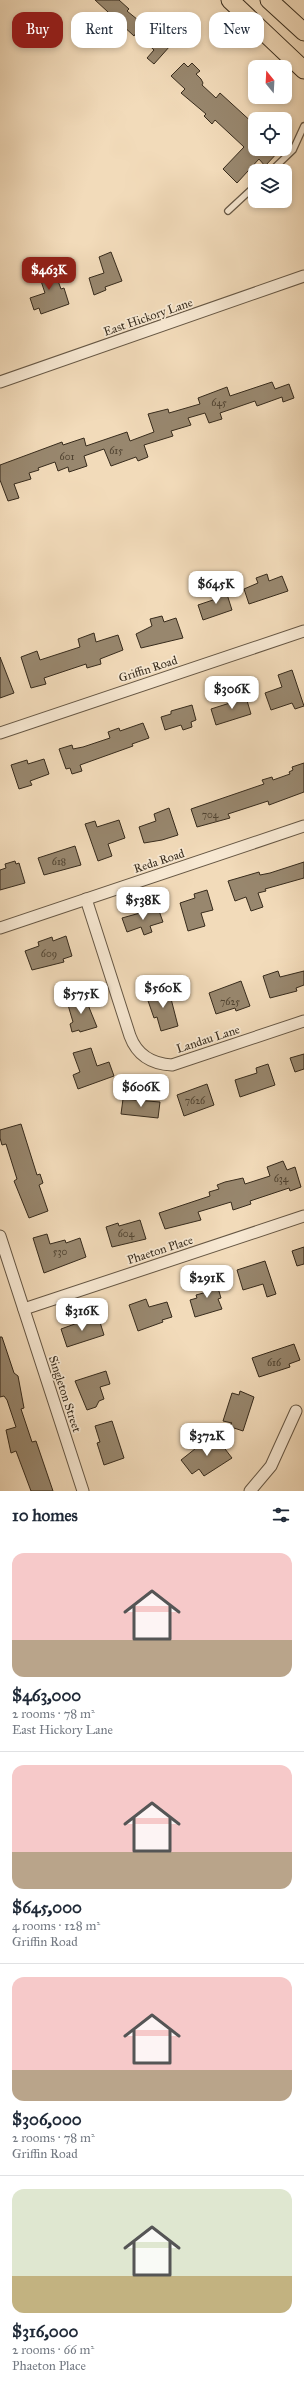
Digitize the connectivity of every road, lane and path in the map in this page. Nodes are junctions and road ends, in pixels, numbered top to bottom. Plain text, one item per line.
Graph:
1 (230, 0) edge
2 (269, 0) edge
3 (303, 29) edge
4 (304, 70) edge
5 (304, 126) edge
6 (279, 164) edge
7 (248, 192) edge
8 (228, 211) dead end
9 (304, 276) edge
10 (0, 382) edge
11 (304, 631) edge
12 (0, 733) edge
13 (304, 826) edge
14 (86, 899) junction
15 (0, 928) edge
16 (304, 1021) edge
17 (304, 1216) edge
18 (0, 1236) edge
19 (24, 1309) junction
20 (296, 1411) dead end
21 (83, 1491) edge
22 (250, 1491) edge

1 - 4 main road
2 - 3 main road
5 - 6 lane
7 - 8 lane
9 - 10 street, East Hickory Lane
11 - 12 street, Griffin Road
13 - 14 street, Reda Road
14 - 15 street, Reda Road
14 - 16 street, Landau Lane
17 - 19 street, Phaeton Place
18 - 19 street, Singleton Street
19 - 21 street, Singleton Street
20 - 22 street

